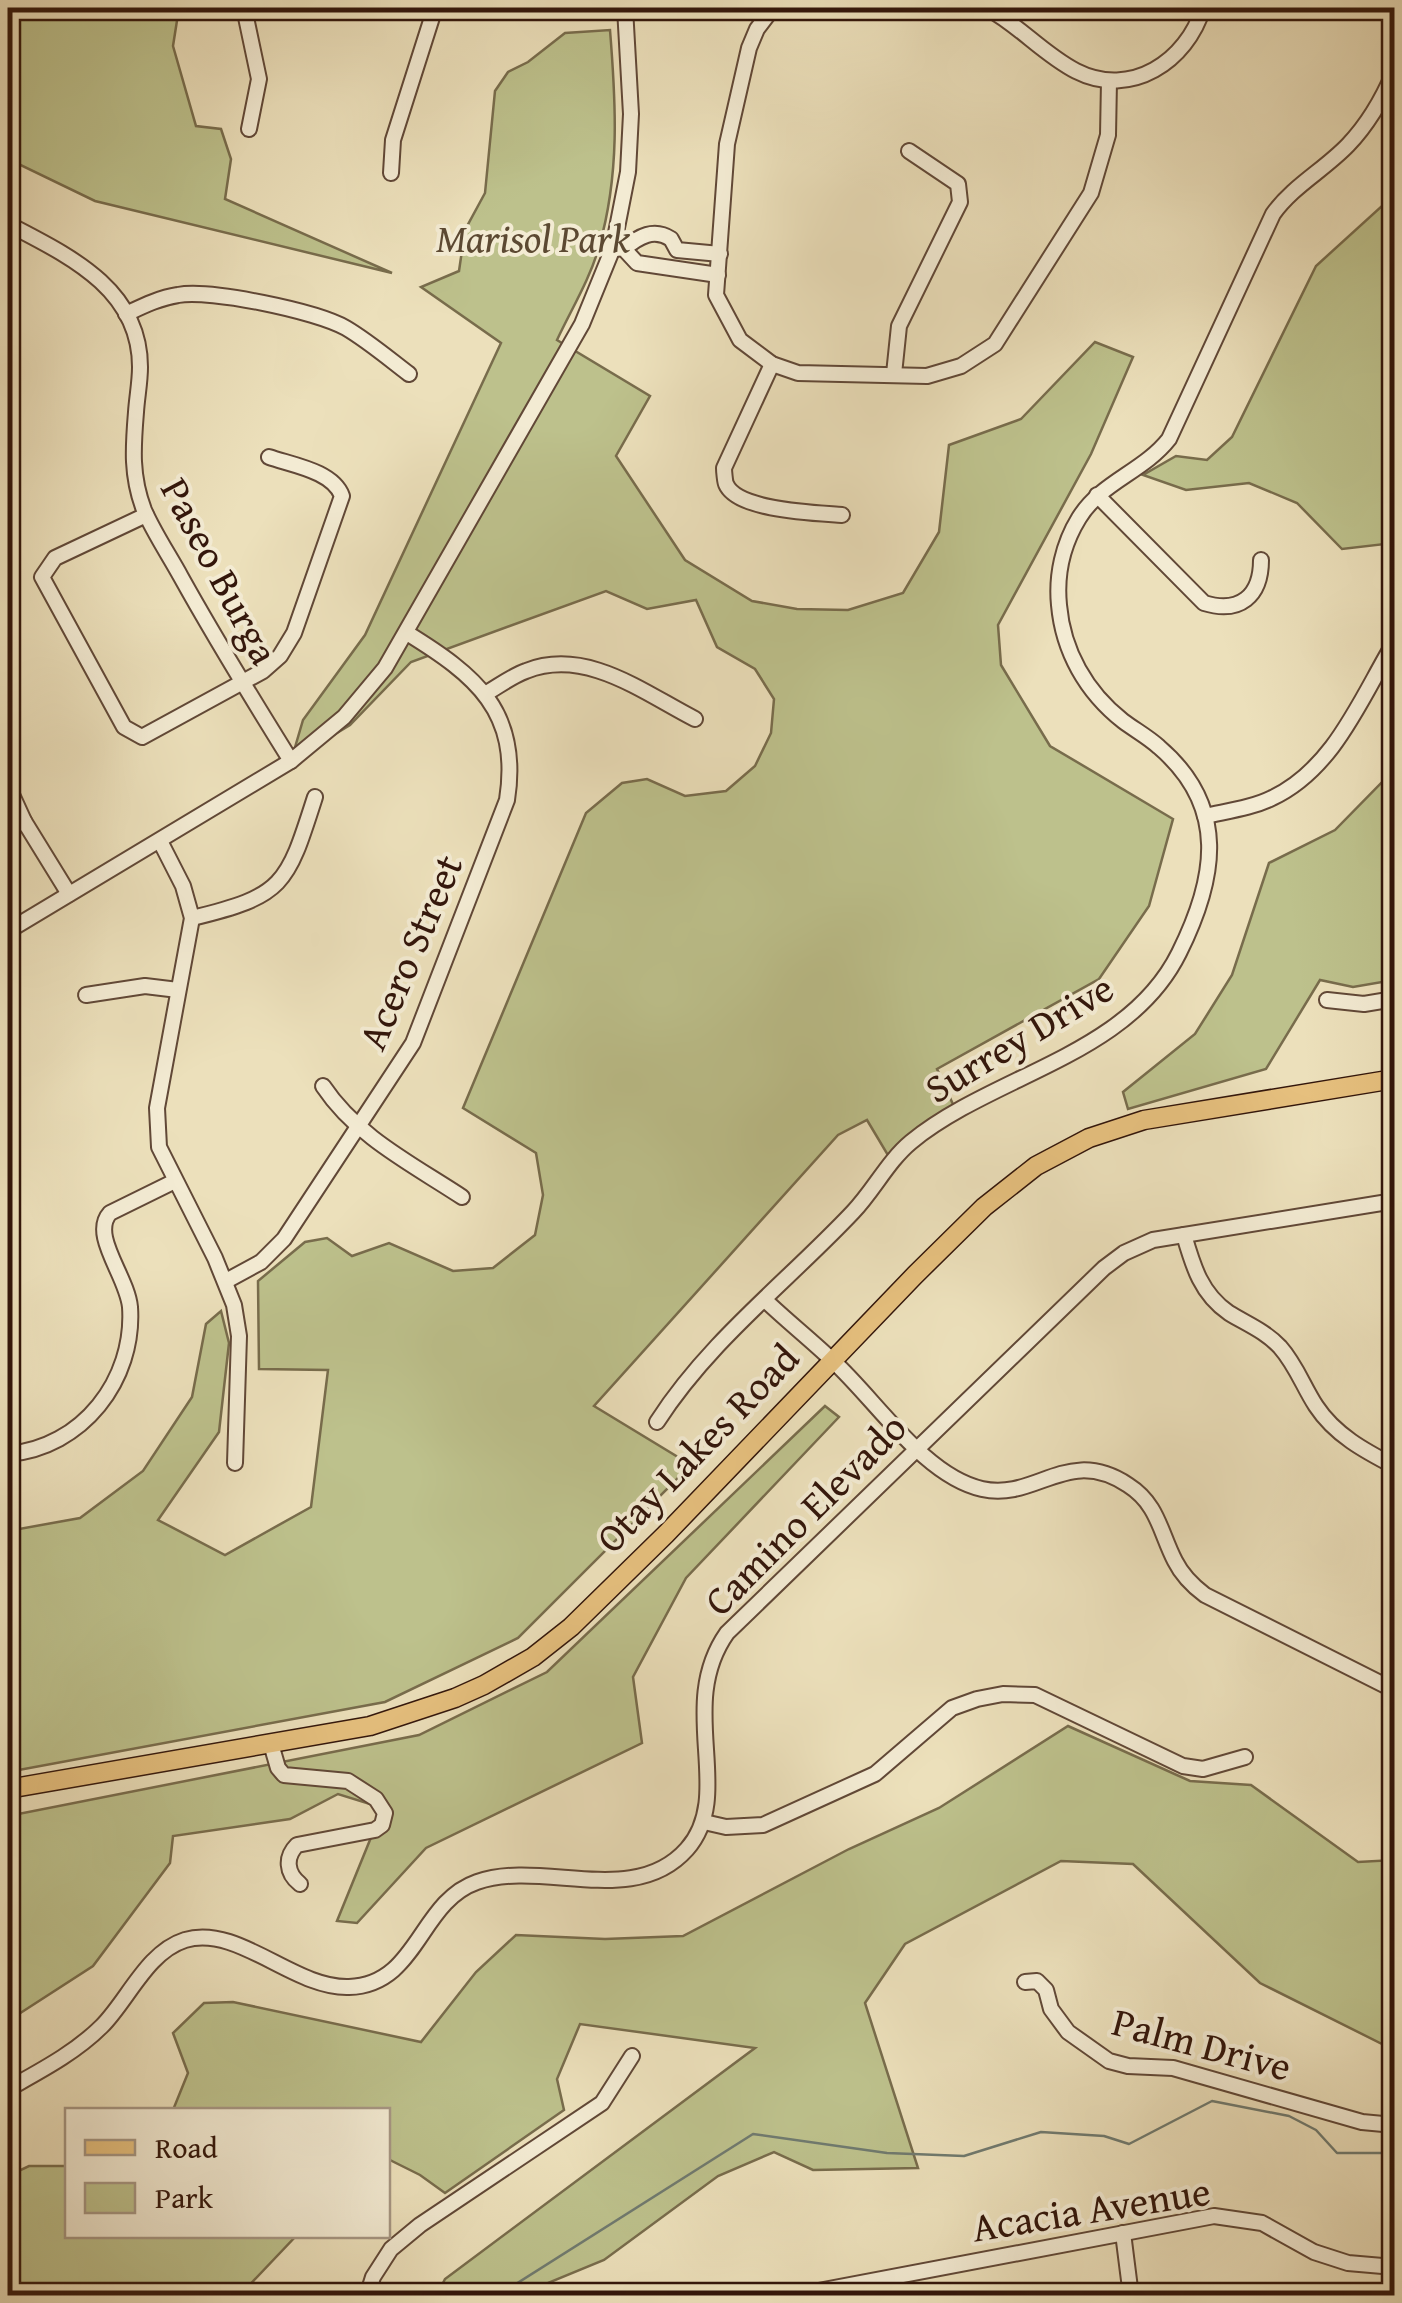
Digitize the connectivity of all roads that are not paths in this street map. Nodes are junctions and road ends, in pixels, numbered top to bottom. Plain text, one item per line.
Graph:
1 (244, 8) edge
2 (435, 8) edge
3 (625, 8) edge
4 (773, 8) edge
5 (987, 8) edge
6 (1203, 8) edge
7 (1394, 72) edge
8 (1109, 81) junction
9 (249, 128) dead end
10 (910, 151) dead end
11 (391, 173) dead end
12 (8, 224) edge
13 (619, 249) junction
14 (678, 250) junction
15 (720, 254) junction
16 (675, 269) junction
17 (718, 275) junction
18 (126, 314) junction
19 (772, 364) junction
20 (409, 374) dead end
21 (894, 374) junction
22 (269, 457) dead end
23 (1097, 495) junction
24 (146, 515) junction
25 (842, 515) dead end
26 (1261, 560) dead end
27 (407, 634) junction
28 (1394, 643) edge
29 (243, 684) junction
30 (485, 694) junction
31 (695, 719) dead end
32 (291, 761) junction
33 (8, 786) edge
34 (315, 797) dead end
35 (1205, 816) junction
36 (24, 821) junction
37 (8, 830) edge
38 (160, 842) junction
39 (69, 894) junction
40 (192, 918) junction
41 (8, 931) edge
42 (178, 990) junction
43 (86, 995) dead end
44 (1394, 999) edge
45 (1327, 1000) dead end
46 (1394, 1079) edge
47 (324, 1086) dead end
48 (358, 1128) junction
49 (175, 1180) junction
50 (462, 1197) dead end
51 (1394, 1201) edge
52 (1184, 1235) junction
53 (226, 1281) junction
54 (765, 1300) junction
55 (832, 1359) junction
56 (657, 1422) dead end
57 (918, 1448) junction
58 (8, 1454) edge
59 (235, 1463) dead end
60 (1394, 1466) edge
61 (1394, 1690) edge
62 (272, 1744) junction
63 (1245, 1757) dead end
64 (8, 1789) edge
65 (704, 1822) junction
66 (300, 1884) dead end
67 (1026, 1982) dead end
68 (632, 2056) dead end
69 (8, 2089) edge
70 (1394, 2125) edge
71 (1123, 2233) junction
72 (1394, 2267) edge
73 (367, 2296) edge
74 (792, 2296) edge
75 (1131, 2296) edge

1 - 9 street
2 - 11 street
3 - 13 street
4 - 15 street
5 - 8 street
6 - 8 street
7 - 23 street, Surrey Drive
8 - 21 street
10 - 21 street
12 - 18 street, Paseo Burga
13 - 14 street
13 - 16 street
13 - 27 street
14 - 15 street
14 - 16 street
15 - 17 street
16 - 17 street
17 - 19 street
18 - 20 street
18 - 24 street, Paseo Burga
19 - 21 street
19 - 25 street
22 - 29 street
23 - 26 street
23 - 35 street, Surrey Drive
24 - 29 street, Paseo Burga
24 - 29 street
27 - 30 street, Acero Street
27 - 32 street
28 - 35 street
29 - 32 street, Paseo Burga
30 - 31 street
30 - 48 street, Acero Street
32 - 38 street
33 - 36 street
34 - 40 street
35 - 54 street, Surrey Drive
36 - 37 street
36 - 39 street
38 - 39 street
38 - 40 street
39 - 41 street
40 - 42 street
42 - 43 street
42 - 49 street
44 - 45 street
46 - 55 main road, Otay Lakes Road
47 - 48 street
48 - 50 street
48 - 53 street, Acero Street
49 - 53 street
49 - 58 street
51 - 52 street, Camino Elevado
52 - 57 street, Camino Elevado
52 - 60 street
53 - 59 street
54 - 55 street
54 - 56 street, Surrey Drive
55 - 57 street
55 - 62 main road, Otay Lakes Road
57 - 61 street
57 - 65 street, Camino Elevado
62 - 64 main road, Otay Lakes Road
62 - 66 street
63 - 65 street
65 - 69 street
67 - 70 street, Palm Drive
68 - 73 street
71 - 72 street, Acacia Avenue
71 - 74 street, Acacia Avenue
71 - 75 street

